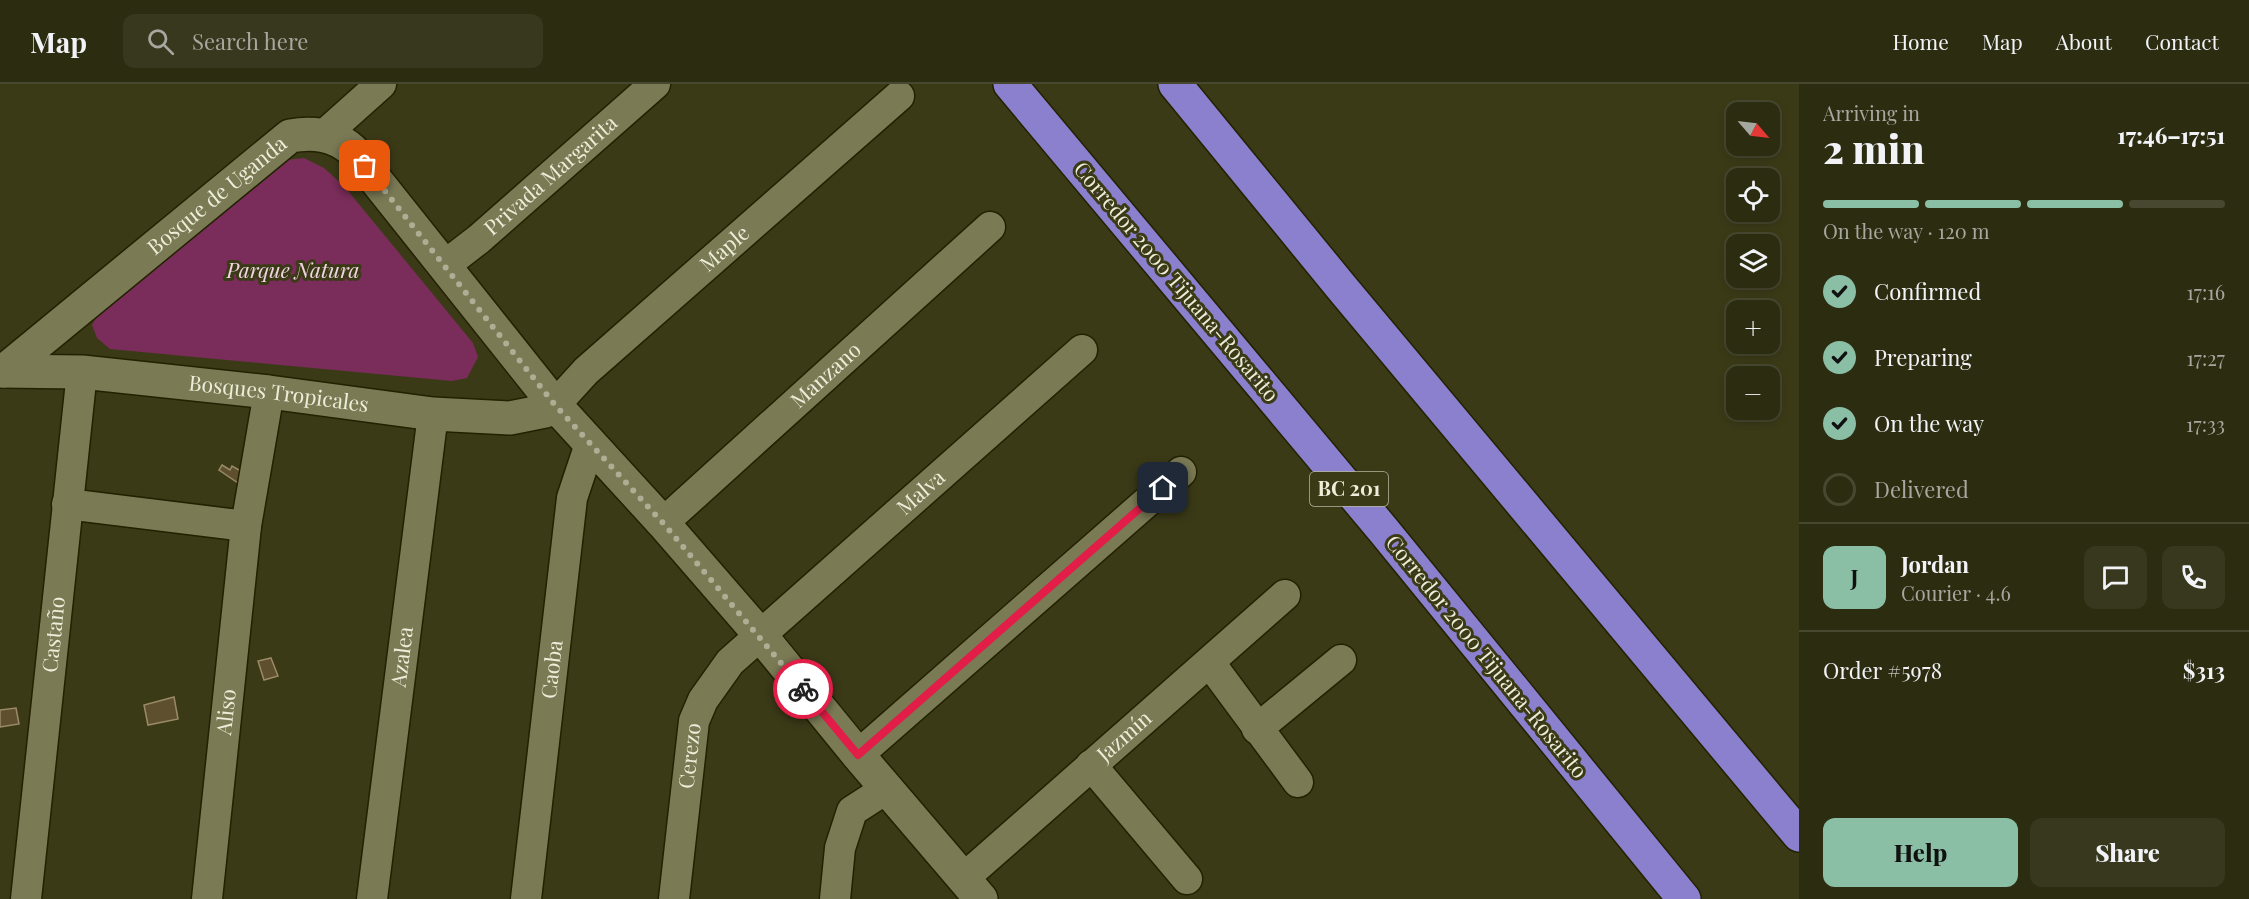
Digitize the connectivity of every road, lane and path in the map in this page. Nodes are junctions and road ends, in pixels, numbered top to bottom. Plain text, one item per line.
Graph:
1 (381, 84) edge
2 (655, 84) edge
3 (1010, 84) edge
4 (1175, 84) edge
5 (899, 96) dead end
6 (324, 135) junction
7 (990, 227) dead end
8 (444, 266) junction
9 (1082, 350) dead end
10 (2, 371) edge
11 (82, 372) junction
12 (269, 392) junction
13 (555, 405) junction
14 (433, 414) junction
15 (590, 444) junction
16 (1181, 472) dead end
17 (68, 504) junction
18 (663, 523) junction
19 (246, 526) junction
20 (1285, 595) dead end
21 (761, 636) junction
22 (1341, 660) dead end
23 (1210, 663) junction
24 (1257, 729) junction
25 (858, 755) junction
26 (1091, 765) junction
27 (1298, 782) dead end
28 (886, 789) junction
29 (1799, 835) edge
30 (1187, 879) dead end
31 (973, 889) edge
32 (27, 899) edge
33 (207, 899) edge
34 (372, 899) edge
35 (526, 899) edge
36 (674, 899) edge
37 (835, 899) edge
38 (1684, 899) edge

1 - 6 street
2 - 8 street, Privada Margarita
3 - 38 highway, Corredor 2000 Tijuana-Rosarito / BC 201
4 - 29 highway
5 - 13 street, Maple
6 - 8 street, Bosque de Uganda
6 - 10 street, Bosque de Uganda
7 - 18 street, Manzano
8 - 13 street, Bosque de Uganda
9 - 21 street, Malva
10 - 11 street, Bosques Tropicales
11 - 12 street, Bosques Tropicales
11 - 17 street, Castaño
12 - 14 street, Bosques Tropicales
12 - 19 street, Aliso
13 - 14 street, Bosques Tropicales
13 - 15 street, Bosque de Uganda
14 - 34 street, Azalea
15 - 18 street, Bosque de Uganda
15 - 35 street, Caoba
16 - 25 street
17 - 19 street
17 - 32 street, Castaño
18 - 21 street, Bosque de Uganda
19 - 33 street, Aliso
20 - 23 street, Jazmín
21 - 25 street, Bosque de Uganda
21 - 36 street, Cerezo
22 - 24 street
23 - 24 street
23 - 26 street, Jazmín
24 - 27 street
25 - 28 street, Bosque de Uganda
26 - 30 street
26 - 31 street, Jazmín
28 - 31 street, Bosque de Uganda
28 - 37 street

